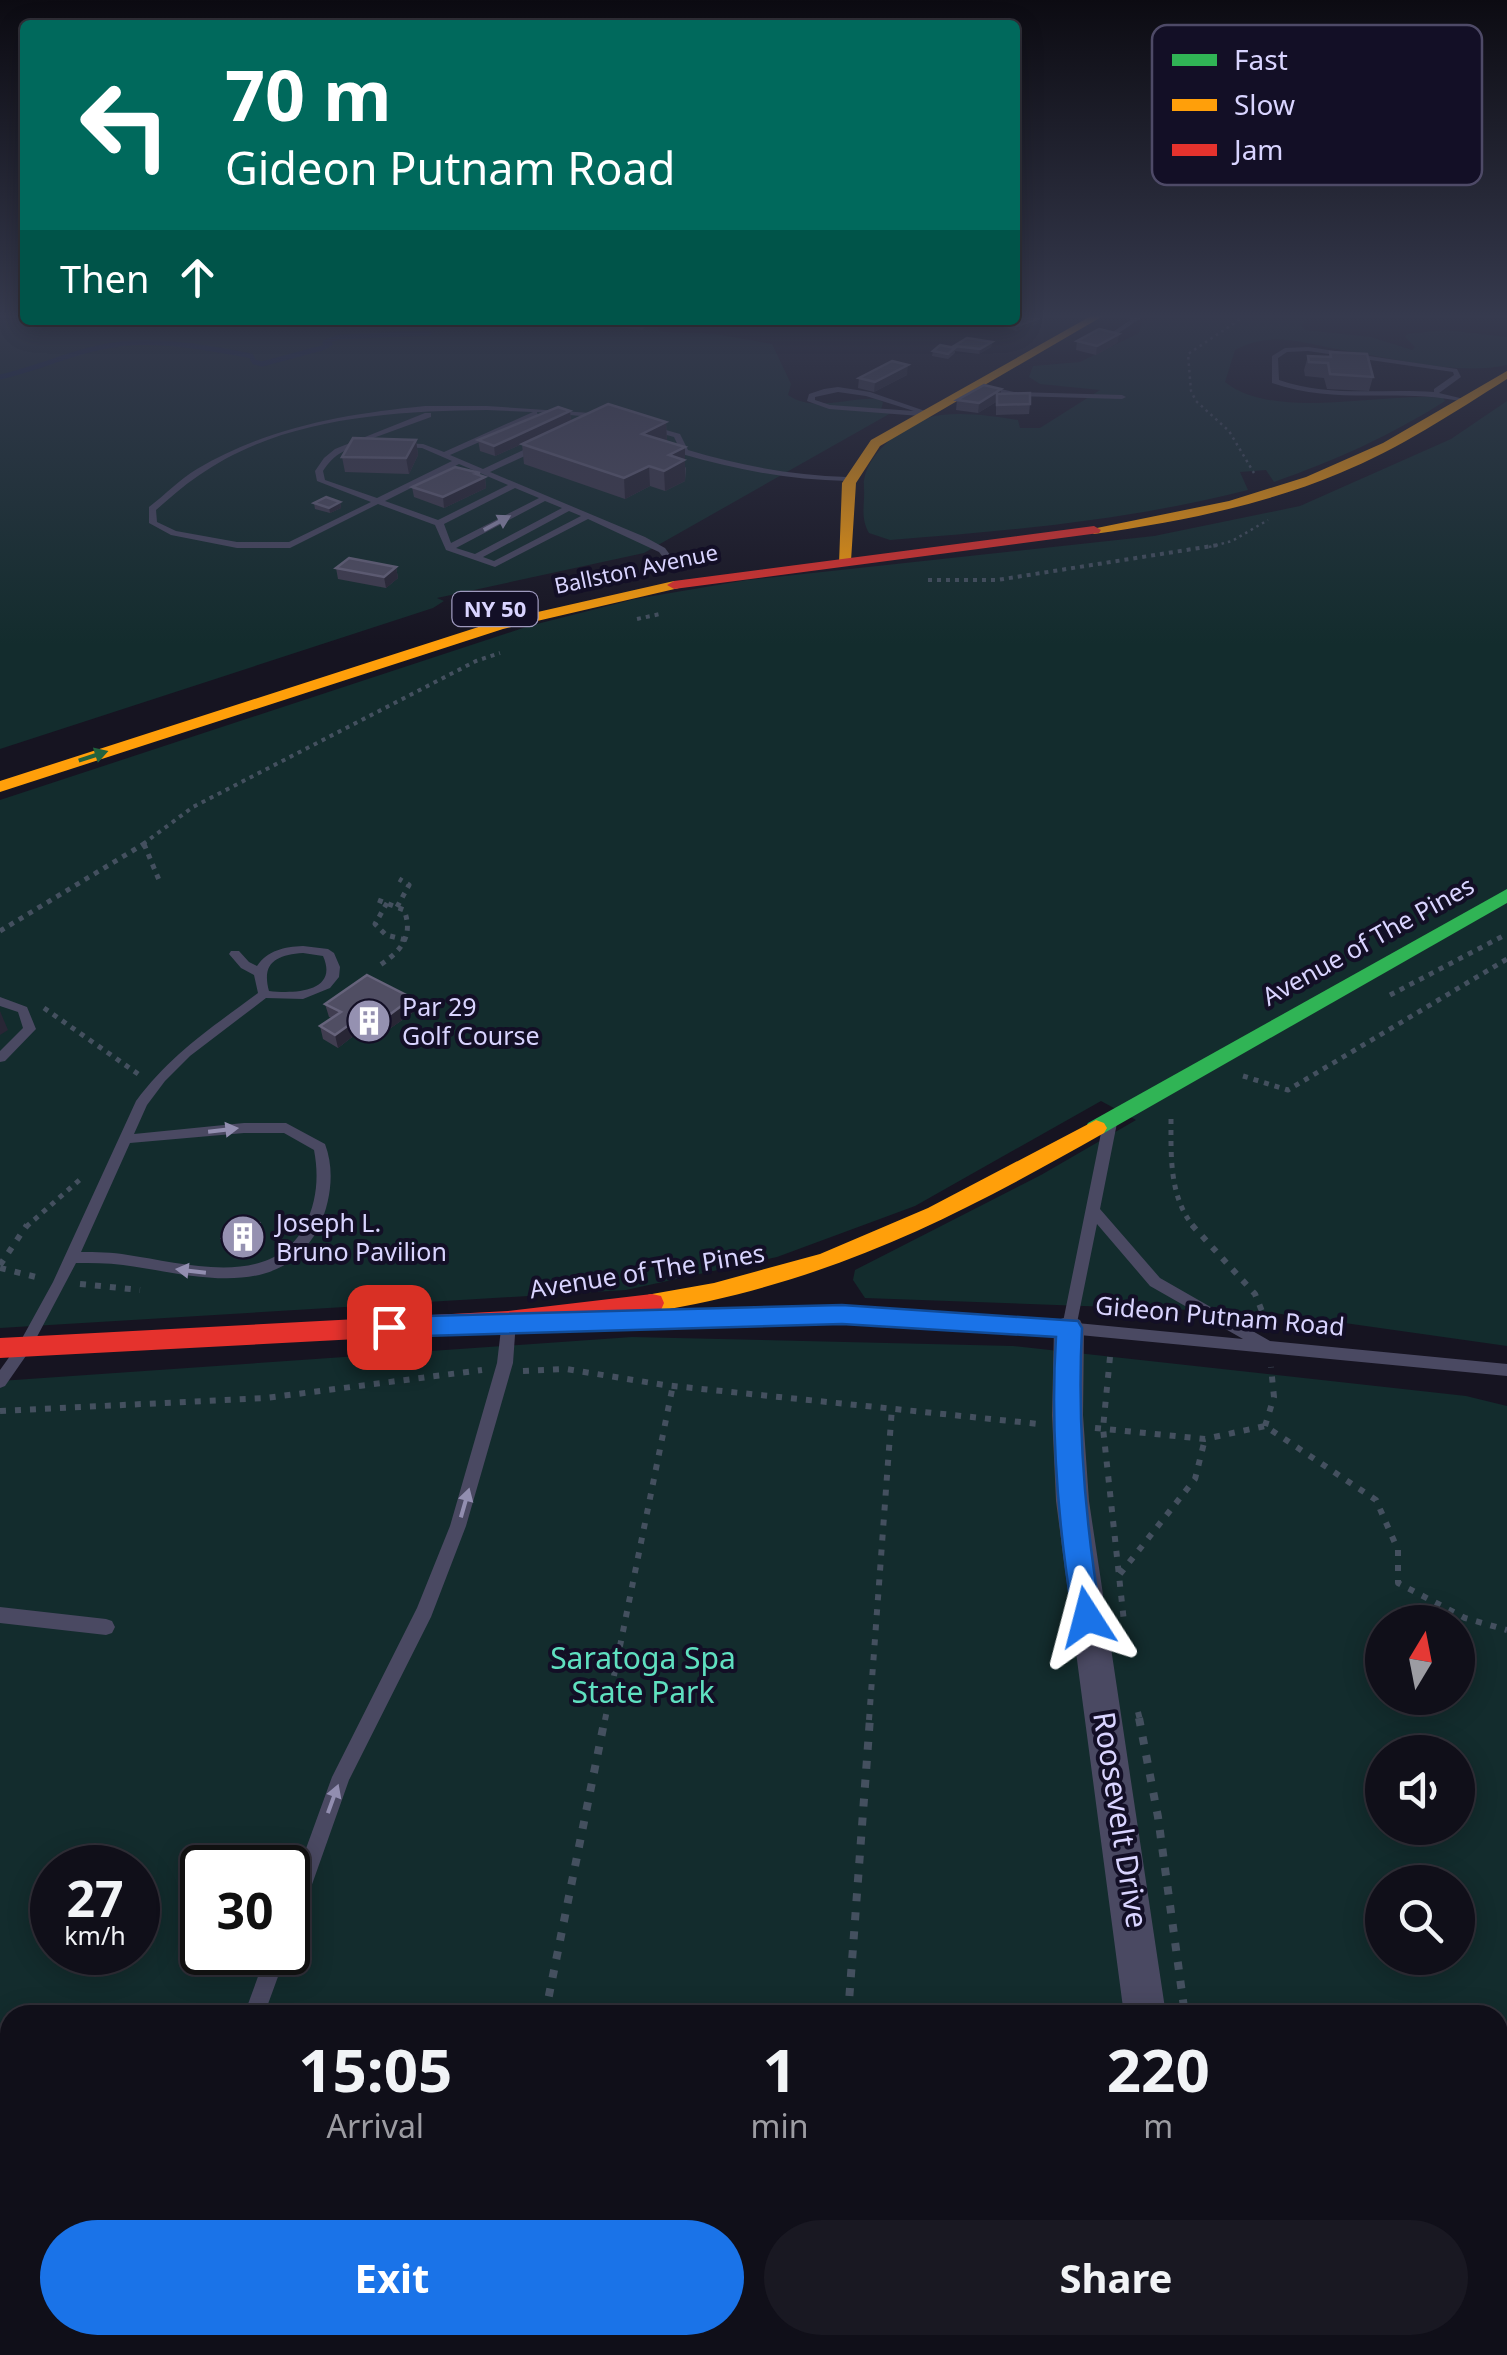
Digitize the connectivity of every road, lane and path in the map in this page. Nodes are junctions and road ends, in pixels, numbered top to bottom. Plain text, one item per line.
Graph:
1 (309, 426) edge
2 (397, 426) edge
3 (509, 426) edge
4 (647, 426) edge
5 (901, 426) edge
6 (1223, 426) edge
7 (1419, 426) edge
8 (552, 440) edge
9 (356, 442) junction
10 (444, 455) junction
11 (459, 462) junction
12 (483, 472) junction
13 (847, 479) junction
14 (1260, 479) dead end
15 (514, 485) junction
16 (545, 498) junction
17 (377, 502) junction
18 (569, 508) junction
19 (587, 516) junction
20 (1269, 519) dead end
21 (440, 523) junction
22 (449, 548) junction
23 (844, 555) junction
24 (475, 558) junction
25 (675, 567) junction
26 (921, 580) dead end
27 (666, 612) dead end
28 (632, 620) dead end
29 (510, 650) dead end
30 (0, 765) edge
31 (0, 787) edge
32 (144, 844) junction
33 (399, 879) dead end
34 (159, 880) dead end
35 (1507, 895) edge
36 (378, 900) dead end
37 (388, 904) junction
38 (397, 907) junction
39 (0, 931) edge
40 (1507, 934) edge
41 (406, 940) junction
42 (236, 954) dead end
43 (1507, 960) edge
44 (380, 965) dead end
45 (260, 973) junction
46 (264, 994) junction
47 (31, 1000) dead end
48 (0, 1002) edge
49 (1377, 1002) dead end
50 (0, 1058) edge
51 (1253, 1065) dead end
52 (145, 1079) dead end
53 (1171, 1110) dead end
54 (1111, 1121) junction
55 (126, 1139) junction
56 (88, 1170) dead end
57 (1093, 1210) junction
58 (72, 1257) junction
59 (0, 1266) edge
60 (43, 1278) dead end
61 (80, 1284) dead end
62 (140, 1290) dead end
63 (508, 1321) junction
64 (1070, 1328) junction
65 (1268, 1345) junction
66 (25, 1346) junction
67 (0, 1348) edge
68 (1110, 1357) dead end
69 (1507, 1370) edge
70 (503, 1371) junction
71 (0, 1382) edge
72 (672, 1386) dead end
73 (892, 1408) dead end
74 (0, 1411) edge
75 (1264, 1426) dead end
76 (1204, 1439) dead end
77 (1120, 1575) junction
78 (0, 1615) edge
79 (106, 1627) dead end
80 (1125, 1630) dead end
81 (1136, 1705) dead end
82 (310, 1863) edge
83 (269, 1975) edge
84 (258, 2005) edge
85 (547, 2005) edge
86 (849, 2005) edge
87 (1144, 2005) edge
88 (1184, 2005) edge

1 - 17 lane
2 - 9 lane
3 - 10 lane
4 - 13 lane
5 - 13 main road
6 - 14 path
7 - 23 main road, Ballston Avenue / NY 50
8 - 12 lane
9 - 10 lane
9 - 17 lane
10 - 11 lane
11 - 12 lane
11 - 17 lane
12 - 15 lane
13 - 23 main road
15 - 16 lane
15 - 21 lane
16 - 18 lane
22 -> 16 lane
17 - 21 lane
18 - 19 lane
18 - 24 lane
19 - 24 lane
19 - 25 lane
20 - 26 path
21 - 22 lane
22 - 24 lane
23 - 25 main road, Ballston Avenue / NY 50
31 -> 23 main road, Ballston Avenue / NY 50
25 - 30 main road, Ballston Avenue / NY 50
27 - 28 path
29 - 32 path
32 - 34 path
32 - 39 path
33 - 38 path
35 - 54 main road, Avenue of The Pines
36 - 37 path
37 - 38 path
37 - 41 path
38 - 41 path
40 - 49 path
41 - 44 path
42 - 45 lane
43 - 51 path
45 - 46 lane
45 - 46 lane
46 - 55 lane
47 - 52 path
48 - 50 lane
53 - 65 path
54 - 57 lane
54 - 63 main road, Avenue of The Pines
55 - 58 lane
55 -> 58 lane
56 - 59 path
57 - 64 lane
57 - 65 lane
58 - 66 lane
59 - 60 path
61 - 62 path
63 - 64 lane, Gideon Putnam Road
63 - 66 main road, Avenue of The Pines
63 - 70 lane
64 - 65 lane, Gideon Putnam Road
64 - 87 street, Roosevelt Drive
65 - 69 lane, Gideon Putnam Road
65 - 75 path
66 - 67 main road, Avenue of The Pines
66 - 71 lane
68 - 77 path
70 - 74 path
82 -> 70 lane
72 - 85 path
73 - 86 path
76 - 77 path
77 - 80 path
78 - 79 lane
81 - 88 path
83 - 84 lane

